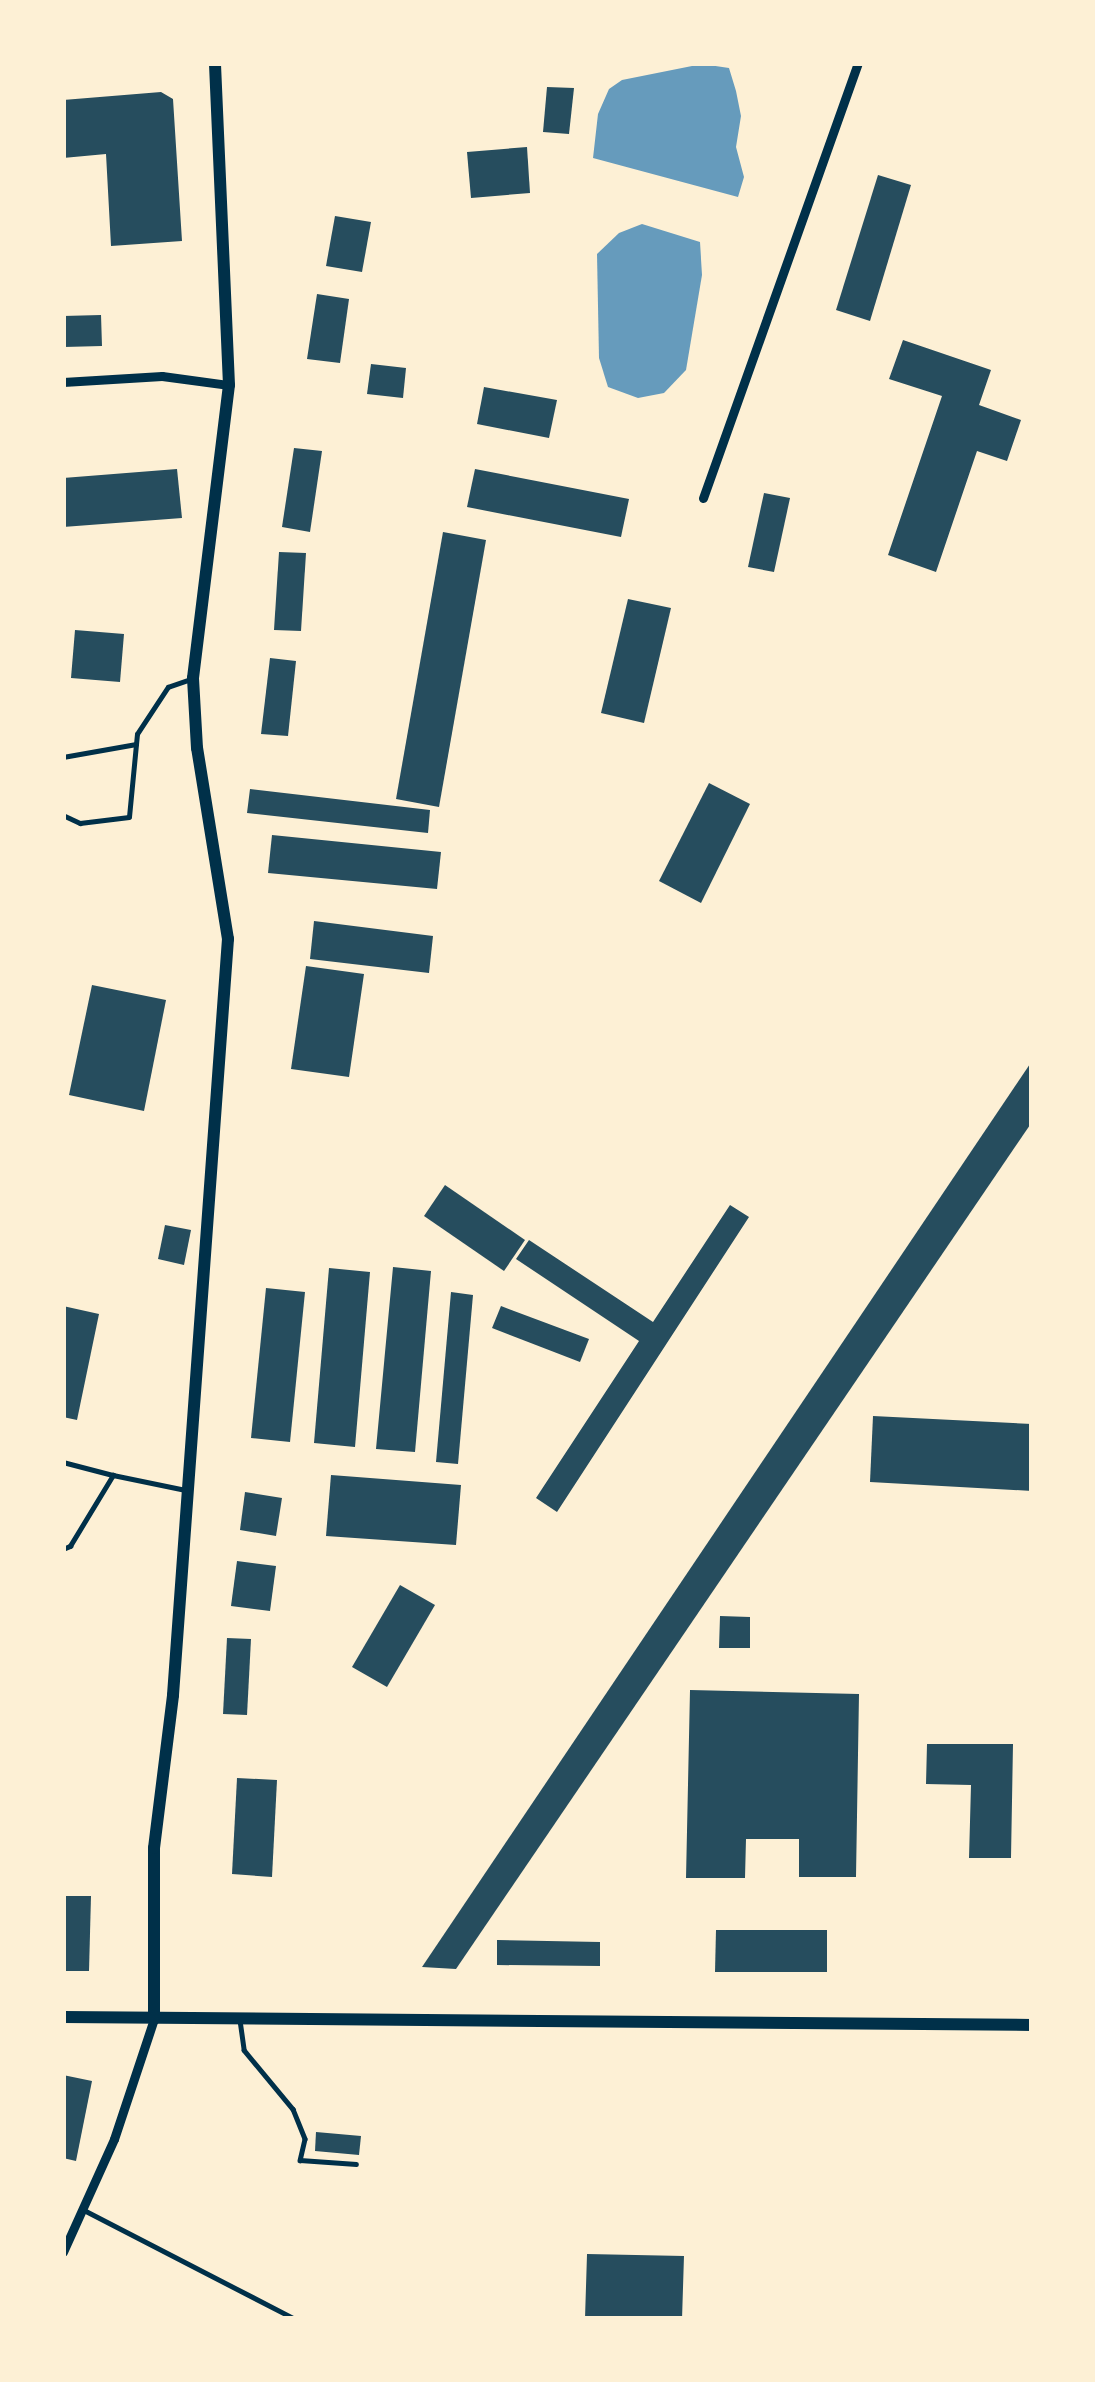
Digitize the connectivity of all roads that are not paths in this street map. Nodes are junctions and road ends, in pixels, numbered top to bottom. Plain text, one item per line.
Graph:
1 (214, 63) edge
2 (858, 63) edge
3 (63, 382) edge
4 (229, 386) junction
5 (704, 498) dead end
6 (194, 678) junction
7 (136, 744) junction
8 (63, 758) edge
9 (63, 815) edge
10 (63, 1462) edge
11 (112, 1474) junction
12 (186, 1490) junction
13 (63, 1549) edge
14 (63, 2018) edge
15 (154, 2019) junction
16 (240, 2020) junction
17 (1032, 2025) edge
18 (356, 2164) dead end
19 (84, 2210) junction
20 (63, 2252) edge
21 (295, 2319) edge

1 - 4 street
2 - 5 street
3 - 4 street
4 - 6 street
6 - 7 lane
6 - 12 street
7 - 8 lane
7 - 9 lane
10 - 11 lane
11 - 12 lane
11 - 13 lane
12 - 15 street
14 - 15 street
15 - 16 street
15 - 19 street
16 - 17 street
16 - 18 lane
19 - 20 street
19 - 21 lane

